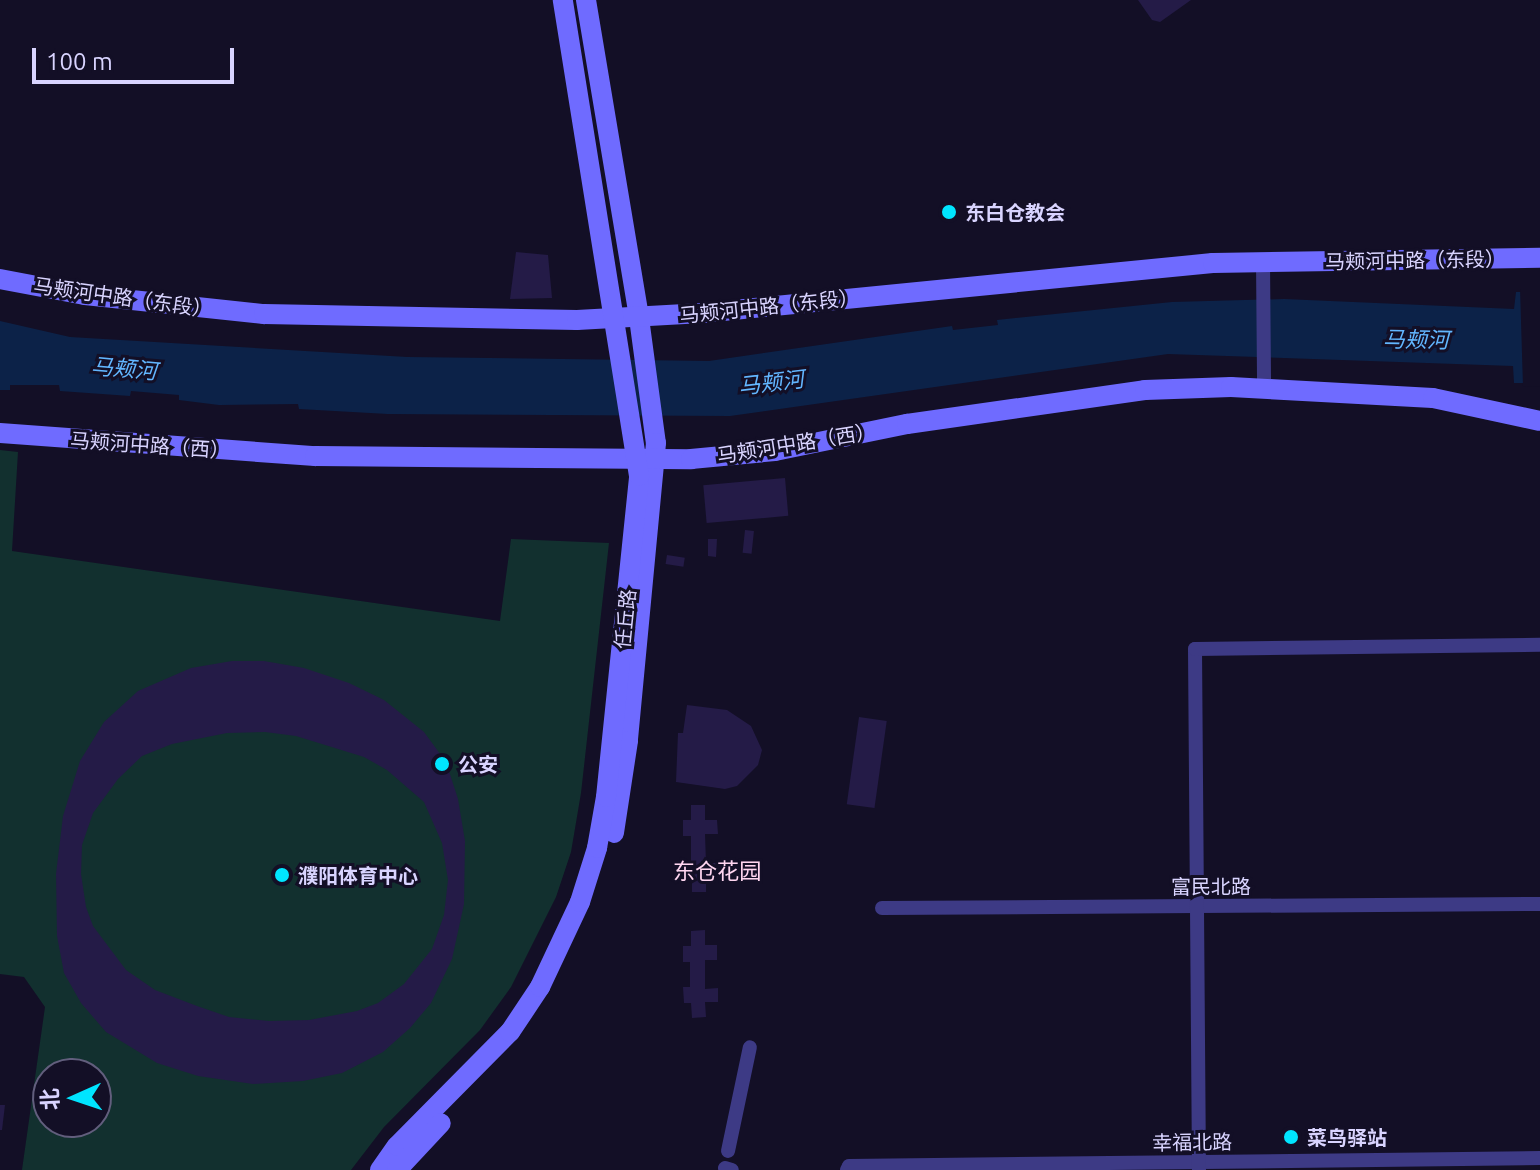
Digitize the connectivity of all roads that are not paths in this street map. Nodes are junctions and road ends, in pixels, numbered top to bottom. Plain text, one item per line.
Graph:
1 (563, 0) edge
2 (586, 0) edge
3 (1540, 258) edge
4 (1263, 262) junction
5 (0, 279) edge
6 (639, 318) junction
7 (616, 319) junction
8 (1264, 381) junction
9 (1540, 421) edge
10 (0, 433) edge
11 (645, 452) junction
12 (1540, 645) edge
13 (1540, 904) edge
14 (1197, 906) junction
15 (882, 908) dead end
16 (750, 1047) dead end
17 (728, 1151) dead end
18 (1540, 1158) edge
19 (1199, 1166) edge
20 (380, 1170) edge
21 (397, 1170) edge
22 (847, 1170) edge

1 - 7 street, 任丘路
2 - 6 street, 任丘路
3 - 4 street, 马颊河中路（东段）
4 - 6 street, 马颊河中路（东段）
4 - 8 street
5 - 7 street, 马颊河中路（东段）
6 - 7 street, 马颊河中路（东段）
6 - 11 street, 任丘路
7 - 11 street, 任丘路
8 - 9 street, 马颊河中路（西）
8 - 11 street, 马颊河中路（西）
10 - 11 street, 马颊河中路（西）
11 - 20 street, 任丘路
11 - 21 street, 任丘路
12 - 14 street
13 - 14 street, 富民北路
14 - 15 street, 富民北路
14 - 19 street
16 - 17 street
18 - 19 street, 幸福北路
19 - 22 street, 幸福北路

